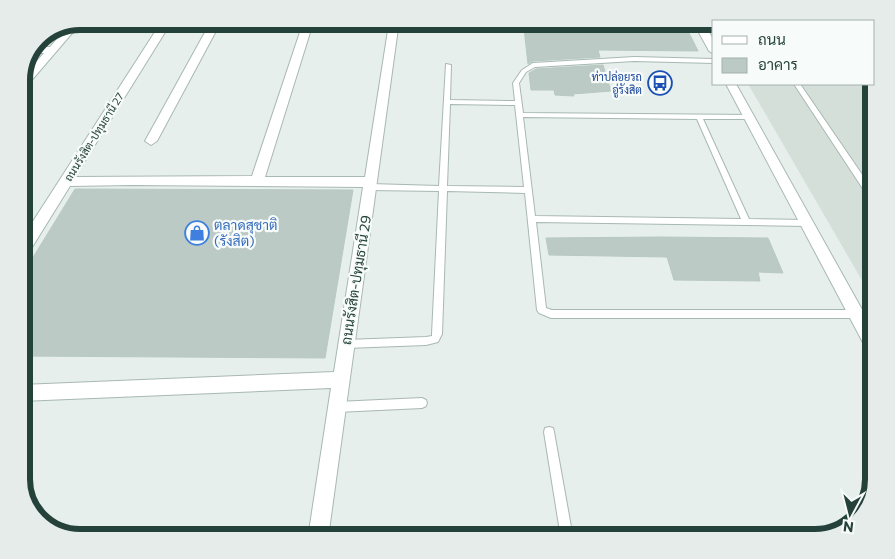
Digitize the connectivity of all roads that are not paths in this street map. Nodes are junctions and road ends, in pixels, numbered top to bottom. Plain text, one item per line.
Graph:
1 (161, 30) edge
2 (211, 30) edge
3 (306, 30) edge
4 (392, 30) edge
5 (703, 30) edge
6 (68, 32) edge
7 (712, 48) edge
8 (40, 50) edge
9 (52, 50) junction
10 (712, 61) edge
11 (448, 65) dead end
12 (31, 70) edge
13 (732, 85) edge
14 (798, 85) edge
15 (446, 102) junction
16 (518, 103) junction
17 (519, 115) junction
18 (699, 117) junction
19 (750, 117) junction
20 (151, 141) dead end
21 (257, 180) junction
22 (66, 182) junction
23 (370, 184) junction
24 (865, 186) edge
25 (442, 187) junction
26 (527, 190) junction
27 (531, 219) junction
28 (746, 221) junction
29 (807, 223) junction
30 (30, 239) edge
31 (856, 314) junction
32 (865, 330) edge
33 (346, 344) junction
34 (342, 380) junction
35 (30, 393) edge
36 (422, 403) dead end
37 (337, 407) junction
38 (549, 432) dead end
39 (319, 529) edge
40 (565, 529) edge

1 - 22 street, ถนนรังสิต-ปทุมธานี 27
2 - 20 street
3 - 21 street
4 - 23 street, ถนนรังสิต-ปทุมธานี 29
5 - 7 street
6 - 9 street
8 - 9 street
9 - 12 street
10 - 16 lane
11 - 15 lane
13 - 19 street
14 - 24 lane
15 - 16 lane
15 - 25 lane
16 - 17 lane
17 - 18 lane
17 - 26 lane
18 - 19 lane
18 - 28 lane
19 - 29 street
21 - 22 street
21 - 23 street
22 - 30 street, ถนนรังสิต-ปทุมธานี 27
23 - 25 lane
23 - 33 street, ถนนรังสิต-ปทุมธานี 29
25 - 26 lane
25 - 33 lane
26 - 27 lane
27 - 28 lane
27 - 31 lane
28 - 29 lane
29 - 31 street
31 - 32 street
33 - 34 street, ถนนรังสิต-ปทุมธานี 29
34 - 35 street
34 - 37 street, ถนนรังสิต-ปทุมธานี 29
36 - 37 lane
37 - 39 street, ถนนรังสิต-ปทุมธานี 29
38 - 40 lane

